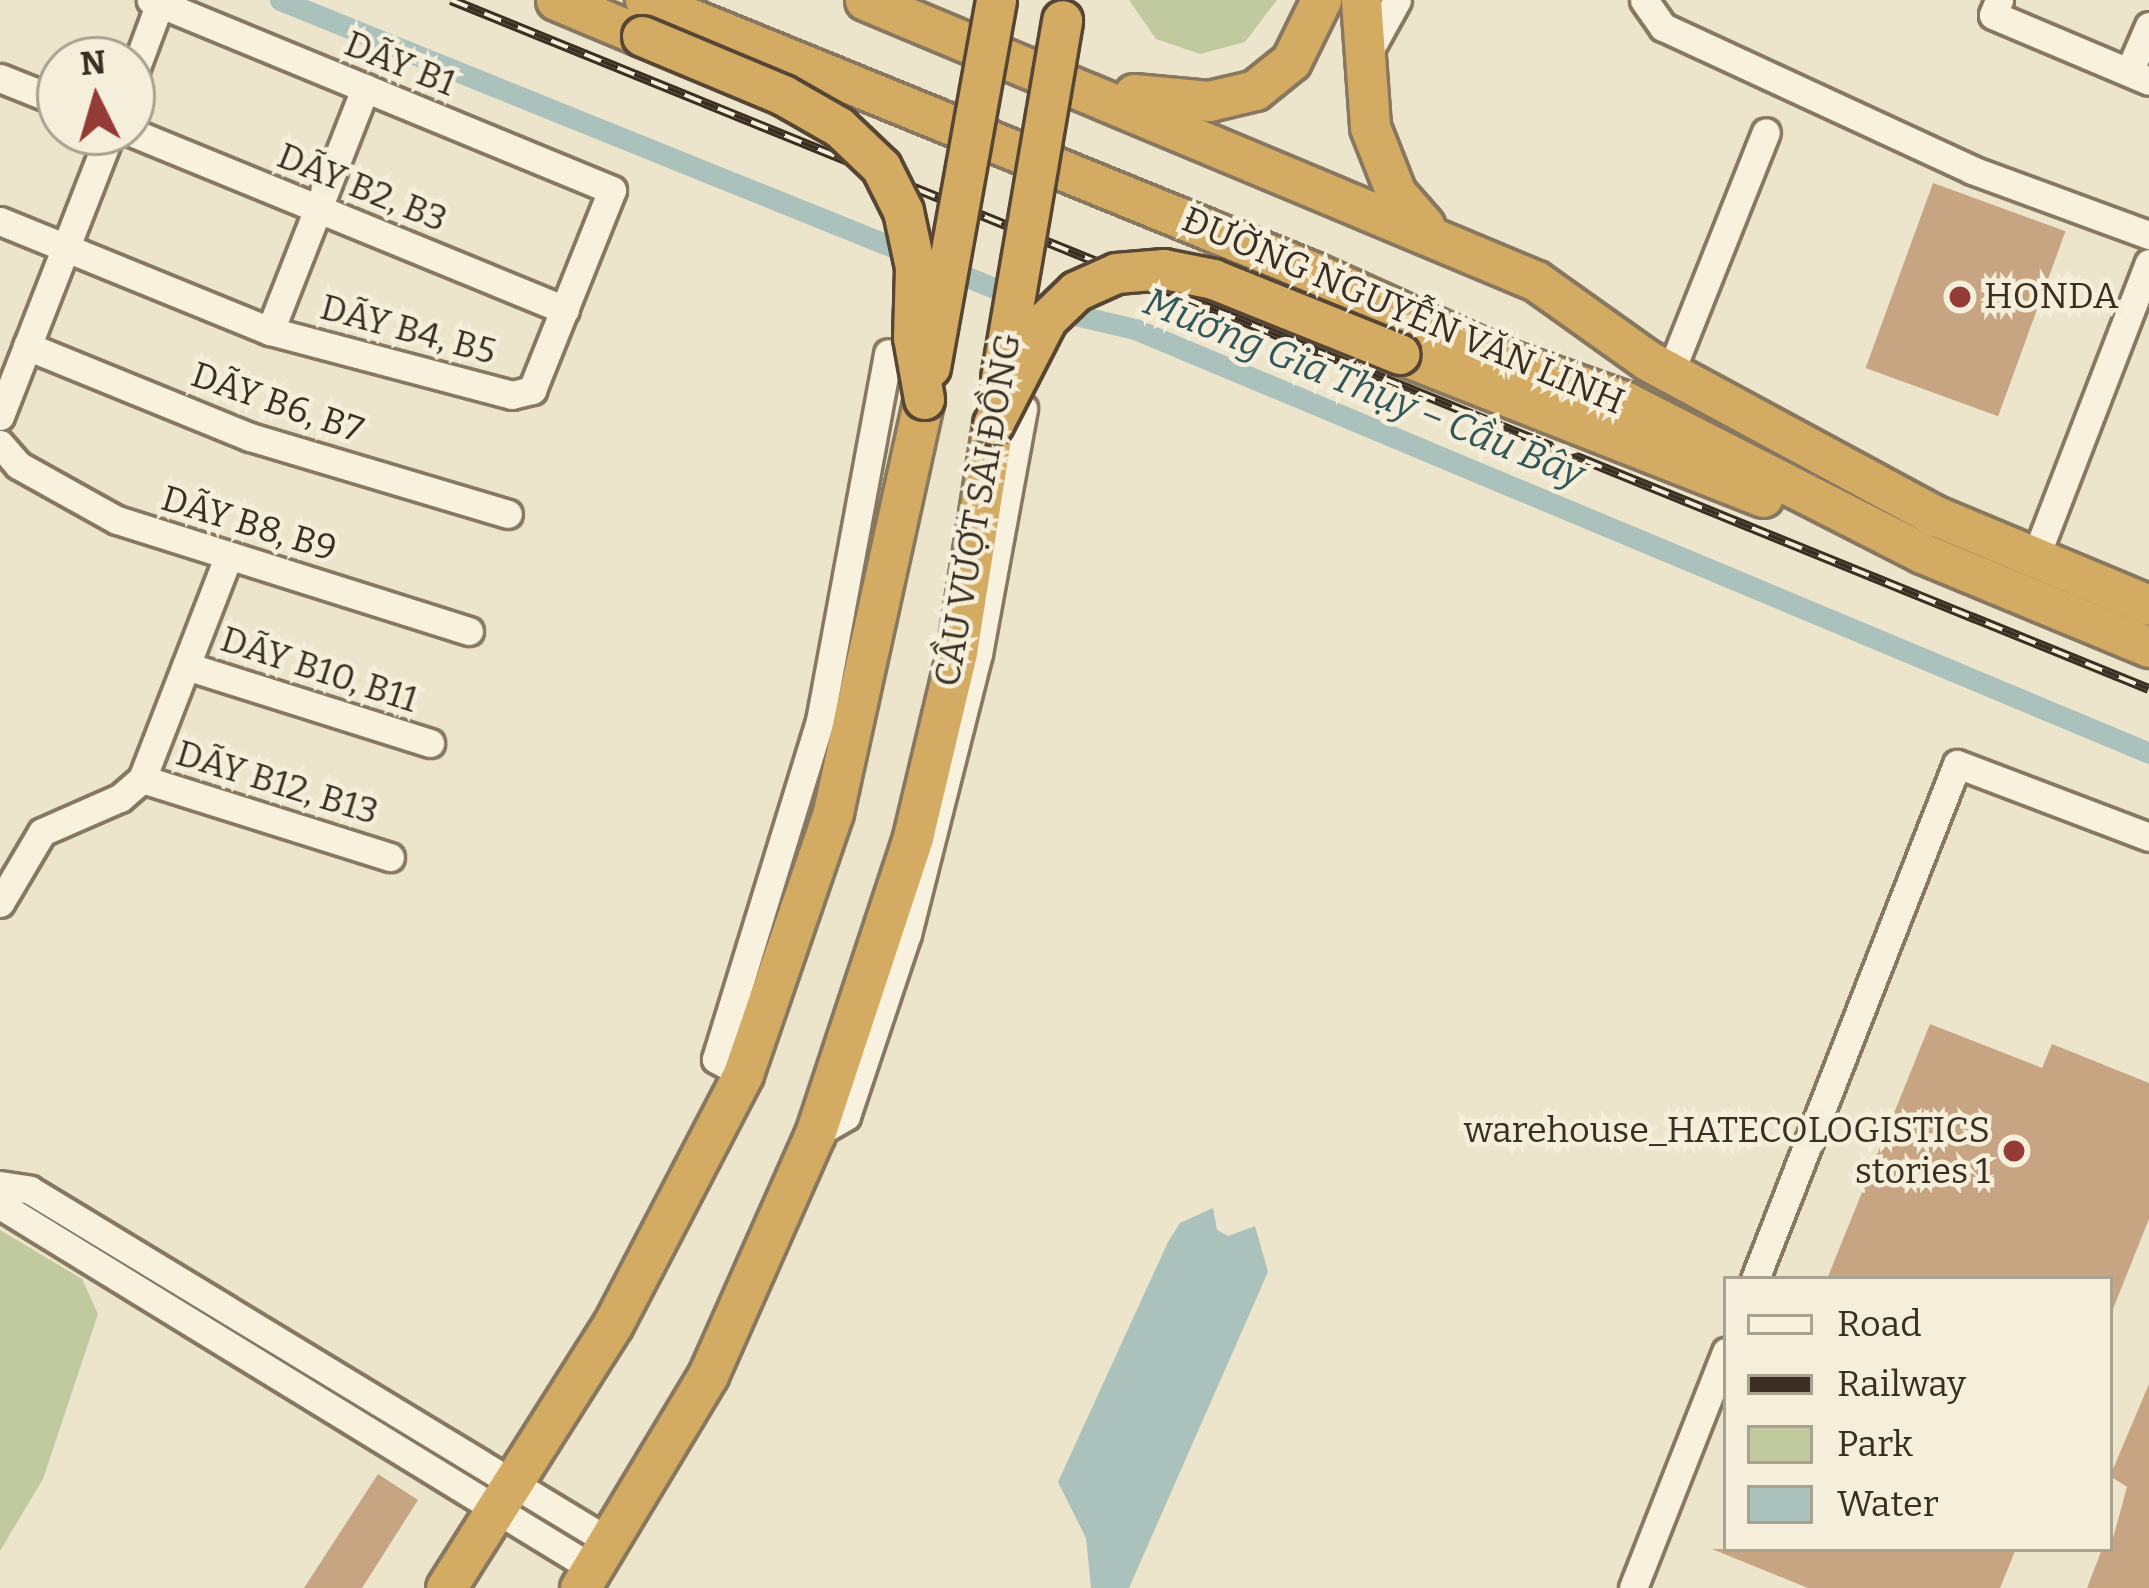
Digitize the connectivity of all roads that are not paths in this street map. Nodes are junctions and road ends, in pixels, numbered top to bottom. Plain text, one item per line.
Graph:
1 (556, 0) edge
2 (865, 0) edge
3 (894, 0) edge
4 (996, 0) edge
5 (1321, 0) edge
6 (1361, 0) edge
7 (1397, 0) edge
8 (1644, 0) edge
9 (1999, 0) edge
10 (158, 1) edge
11 (1064, 10) edge
12 (644, 18) edge
13 (2149, 26) edge
14 (146, 36) edge
15 (975, 46) junction
16 (1363, 62) junction
17 (2139, 77) edge
18 (0, 78) edge
19 (1064, 80) junction
20 (365, 88) junction
21 (36, 93) edge
22 (1766, 132) dead end
23 (156, 142) edge
24 (102, 156) edge
25 (612, 190) joint
26 (318, 209) junction
27 (0, 221) edge
28 (2149, 235) edge
29 (66, 248) junction
30 (1492, 262) junction
31 (2149, 263) edge
32 (565, 310) junction
33 (270, 331) junction
34 (17, 349) edge
35 (888, 352) dead end
36 (1670, 373) junction
37 (924, 399) junction
38 (0, 416) edge
39 (1008, 416) junction
40 (9, 454) edge
41 (508, 514) dead end
42 (1922, 553) junction
43 (2035, 558) junction
44 (227, 560) junction
45 (2149, 605) edge
46 (469, 631) dead end
47 (2149, 647) edge
48 (185, 666) junction
49 (430, 743) dead end
50 (142, 778) junction
51 (2149, 837) edge
52 (390, 857) dead end
53 (0, 903) edge
54 (743, 1074) junction
55 (815, 1134) junction
56 (0, 1185) edge
57 (0, 1205) edge
58 (1756, 1276) edge
59 (1723, 1360) edge
60 (313, 1362) junction
61 (296, 1388) junction
62 (502, 1496) junction
63 (593, 1566) edge
64 (446, 1588) edge
65 (1633, 1588) edge

1 - 12 highway
2 - 15 highway, ĐƯỜNG NGUYỄN VĂN LINH
3 - 15 highway
4 - 37 highway, CẦU VƯỢT SÀI ĐỒNG, bridge
5 - 19 highway
6 - 16 highway
7 - 16 street
8 - 28 street
9 - 17 street
10 - 14 street
10 - 20 street, DÃY B1
11 - 39 highway, CẦU VƯỢT SÀI ĐỒNG, bridge
12 - 37 highway, bridge
12 - 42 highway, ĐƯỜNG NGUYỄN VĂN LINH
13 - 17 street
15 - 19 highway, ĐƯỜNG NGUYỄN VĂN LINH
16 - 30 highway
18 - 21 street
19 - 30 highway, ĐƯỜNG NGUYỄN VĂN LINH
20 - 25 street, DÃY B1
20 - 26 street
22 - 36 street
23 - 26 street, DÃY B2, B3
24 - 29 street
25 - 32 street, DÃY B4, B5
26 - 32 street, DÃY B2, B3
26 - 33 street
27 - 29 street, DÃY B4, B5
29 - 33 street, DÃY B4, B5
29 - 34 street
30 - 36 highway, ĐƯỜNG NGUYỄN VĂN LINH
31 - 43 street
32 - 33 street, DÃY B4, B5
34 - 38 street
34 - 41 street, DÃY B6, B7
35 - 54 street
36 - 43 highway, ĐƯỜNG NGUYỄN VĂN LINH
37 - 54 highway, CẦU VƯỢT SÀI ĐỒNG
39 - 42 highway, bridge
39 - 55 highway, CẦU VƯỢT SÀI ĐỒNG
39 - 55 street
40 - 44 street, DÃY B8, B9
42 - 47 highway, ĐƯỜNG NGUYỄN VĂN LINH
43 - 45 highway, ĐƯỜNG NGUYỄN VĂN LINH
44 - 46 street, DÃY B8, B9
44 - 48 street
48 - 49 street, DÃY B10, B11
48 - 50 street
50 - 52 street, DÃY B12, B13
50 - 53 street
51 - 58 street
54 - 62 highway, CẦU VƯỢT SÀI ĐỒNG
55 - 63 highway, CẦU VƯỢT SÀI ĐỒNG
56 - 60 street
57 - 61 street
59 - 65 street
60 - 61 street
60 - 62 street
61 - 62 street
62 - 63 street
62 - 64 highway, CẦU VƯỢT SÀI ĐỒNG

